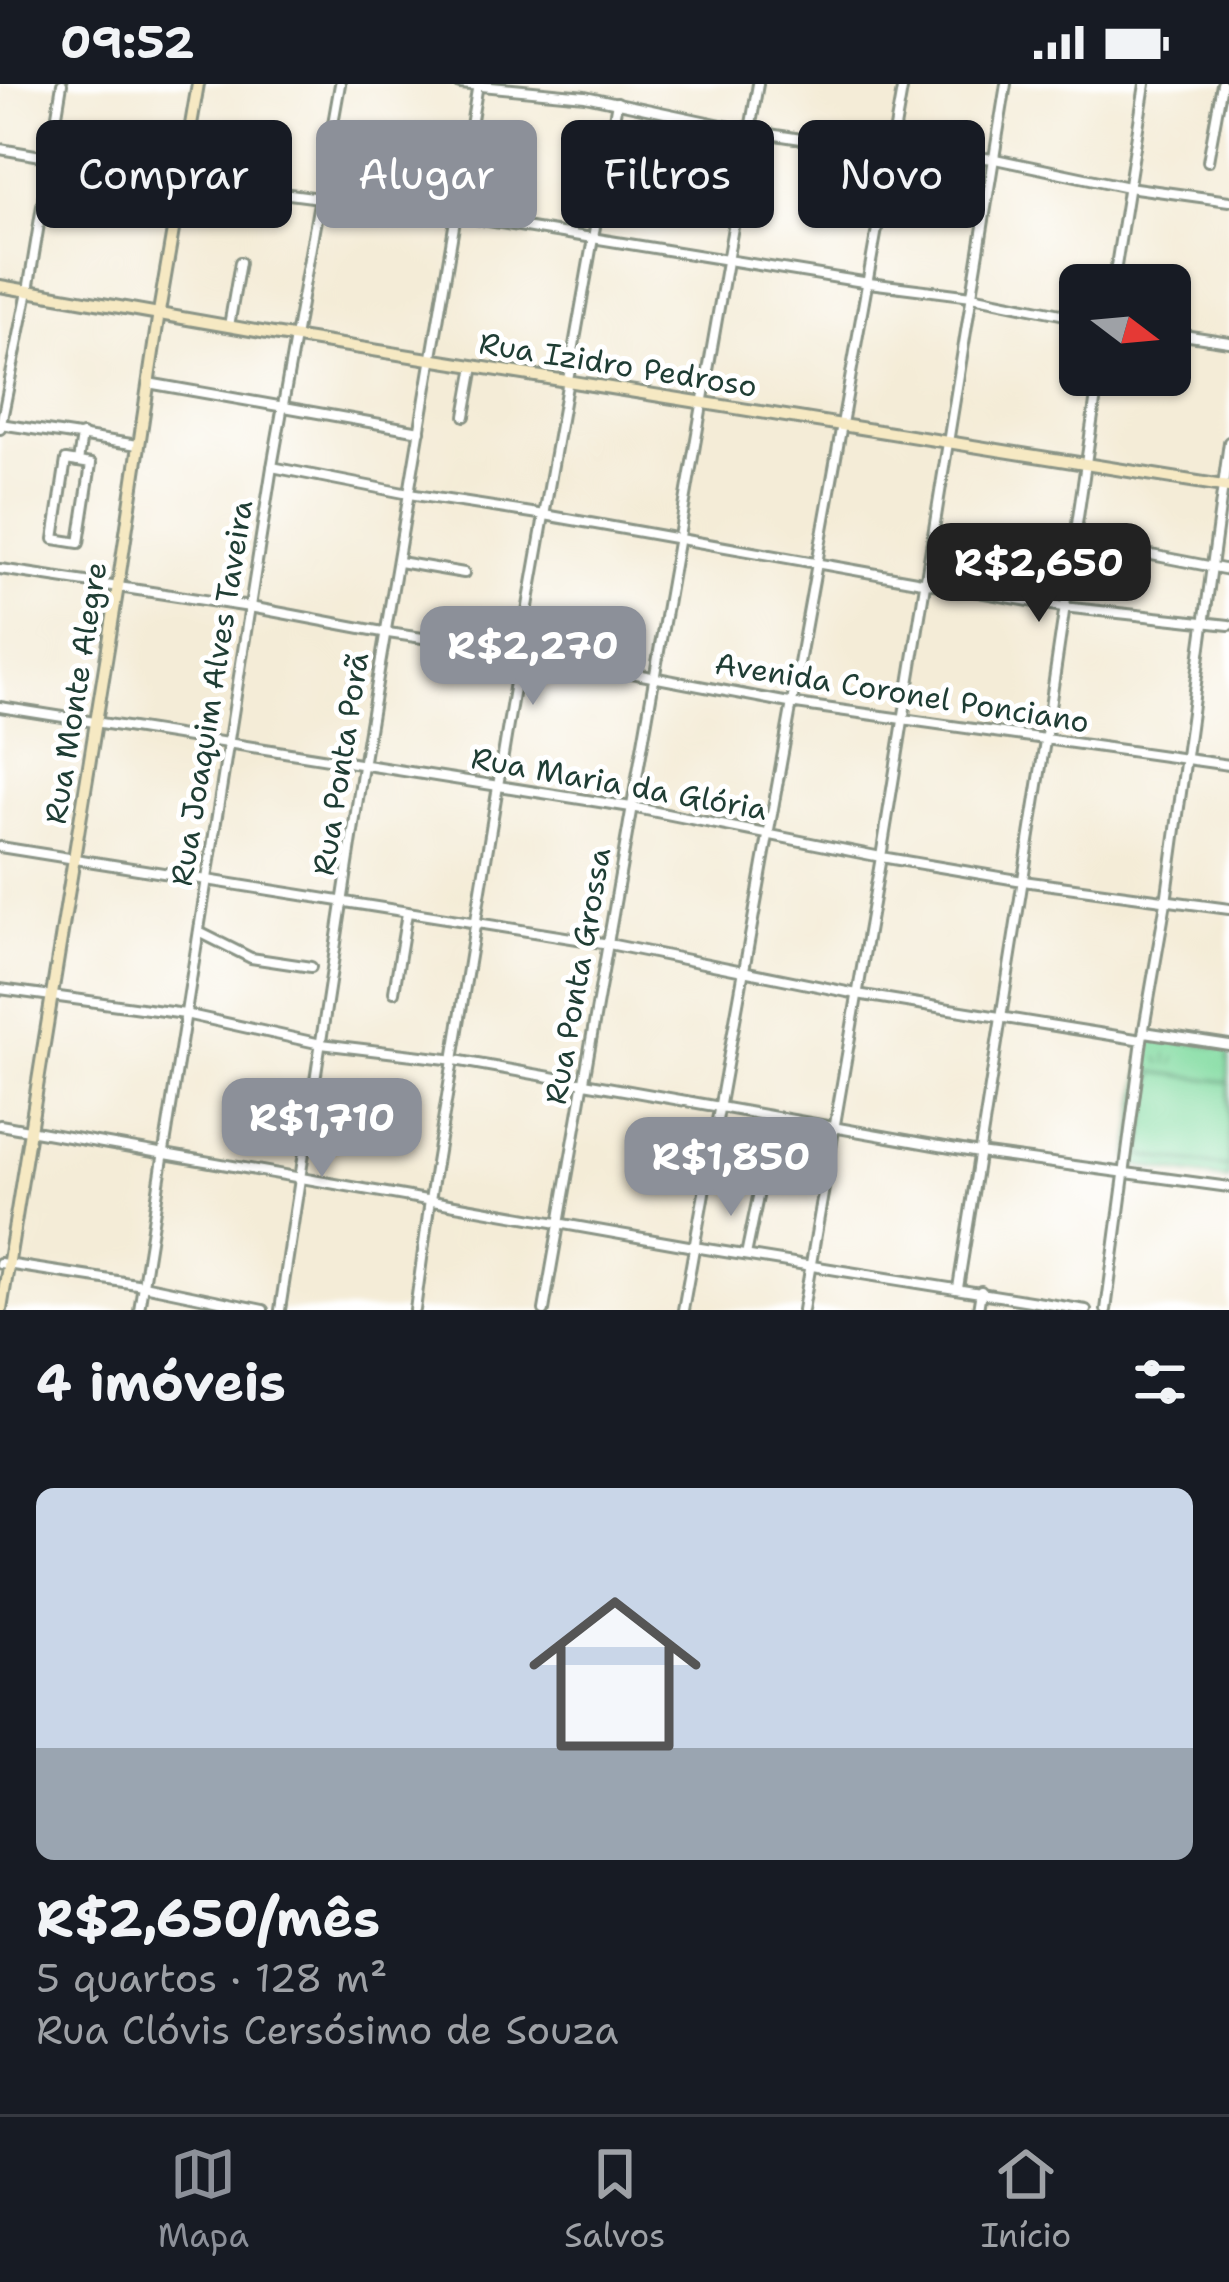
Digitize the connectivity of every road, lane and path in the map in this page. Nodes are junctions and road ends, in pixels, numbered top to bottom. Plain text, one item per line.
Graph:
1 (62, 84) edge
2 (198, 84) edge
3 (340, 84) edge
4 (460, 84) edge
5 (586, 84) edge
6 (758, 84) edge
7 (903, 84) edge
8 (1006, 84) edge
9 (1145, 84) edge
10 (1222, 84) edge
11 (477, 85) edge
12 (585, 96) junction
13 (616, 102) junction
14 (56, 120) edge
15 (192, 120) edge
16 (334, 120) edge
17 (472, 120) edge
18 (699, 120) edge
19 (752, 120) edge
20 (897, 120) edge
21 (0, 148) edge
22 (36, 154) edge
23 (985, 158) edge
24 (995, 159) junction
25 (1208, 161) dead end
26 (1128, 187) junction
27 (1229, 201) edge
28 (316, 221) edge
29 (38, 228) edge
30 (174, 228) edge
31 (455, 228) edge
32 (529, 228) edge
33 (734, 228) edge
34 (878, 228) edge
35 (595, 239) junction
36 (729, 259) junction
37 (240, 262) dead end
38 (1115, 264) edge
39 (868, 284) junction
40 (0, 286) edge
41 (28, 291) junction
42 (972, 296) junction
43 (158, 312) junction
44 (1059, 314) edge
45 (229, 326) junction
46 (1191, 336) edge
47 (296, 338) junction
48 (1229, 342) edge
49 (431, 359) junction
50 (474, 366) junction
51 (568, 381) junction
52 (148, 382) junction
53 (1096, 396) edge
54 (702, 403) junction
55 (283, 407) junction
56 (465, 416) dead end
57 (843, 425) junction
58 (0, 426) edge
59 (420, 431) junction
60 (82, 435) junction
61 (950, 442) junction
62 (1229, 442) edge
63 (138, 445) junction
64 (78, 462) junction
65 (1086, 464) junction
66 (272, 467) junction
67 (1226, 486) edge
68 (410, 494) junction
69 (545, 515) junction
70 (679, 539) junction
71 (1074, 541) junction
72 (399, 562) junction
73 (817, 563) junction
74 (1214, 567) junction
75 (0, 569) edge
76 (1229, 570) edge
77 (464, 573) dead end
78 (925, 581) junction
79 (118, 586) junction
80 (250, 607) junction
81 (1063, 607) junction
82 (1206, 620) junction
83 (1229, 625) edge
84 (388, 633) junction
85 (520, 652) junction
86 (654, 677) junction
87 (789, 703) junction
88 (0, 707) edge
89 (902, 717) junction
90 (94, 724) junction
91 (1045, 741) junction
92 (228, 745) junction
93 (1185, 758) junction
94 (364, 765) junction
95 (1229, 765) edge
96 (499, 786) junction
97 (632, 807) junction
98 (767, 834) junction
99 (0, 847) edge
100 (881, 857) junction
101 (73, 858) junction
102 (206, 880) junction
103 (1023, 881) junction
104 (1166, 902) junction
105 (343, 903) junction
106 (1229, 909) edge
107 (406, 913) junction
108 (476, 925) junction
109 (199, 932) junction
110 (609, 944) junction
111 (311, 967) dead end
112 (743, 971) junction
113 (0, 989) edge
114 (394, 992) dead end
115 (857, 994) junction
116 (49, 998) junction
117 (185, 1014) junction
118 (1001, 1016) junction
119 (1143, 1036) junction
120 (321, 1044) junction
121 (1229, 1046) edge
122 (454, 1060) junction
123 (583, 1082) junction
124 (718, 1107) junction
125 (0, 1125) edge
126 (31, 1129) junction
127 (833, 1129) junction
128 (163, 1152) junction
129 (979, 1153) junction
130 (1124, 1172) junction
131 (300, 1179) junction
132 (1229, 1186) edge
133 (759, 1192) dead end
134 (430, 1200) junction
135 (560, 1222) junction
136 (694, 1246) junction
137 (746, 1255) junction
138 (4, 1263) edge
139 (810, 1264) junction
140 (143, 1285) junction
141 (958, 1288) junction
142 (981, 1292) junction
143 (1, 1310) edge
144 (139, 1310) edge
145 (263, 1310) edge
146 (280, 1310) edge
147 (415, 1310) edge
148 (544, 1310) edge
149 (683, 1310) edge
150 (803, 1310) edge
151 (978, 1310) edge
152 (1086, 1310) edge
153 (1106, 1310) edge

1 - 14 street
2 - 15 street, Rua Monte Alegre
3 - 16 street, Rua Joaquim Alves Taveira
4 - 11 street
5 - 12 street
6 - 19 street, Rua Ponta Grossa
7 - 20 street
8 - 24 street
9 - 26 street
10 - 25 street
11 - 12 street
11 - 17 street, Rua Ponta Porã
12 - 13 street
13 - 18 street
13 - 35 street
21 - 22 street
23 - 24 street
24 - 26 street
24 - 42 street
26 - 27 street
26 - 38 street
28 - 47 street, Rua Joaquim Alves Taveira
29 - 41 street
30 - 43 street, Rua Monte Alegre
31 - 49 street, Rua Ponta Porã
32 - 35 street
33 - 36 street, Rua Ponta Grossa
34 - 39 street
35 - 36 street
35 - 51 street
36 - 39 street
36 - 54 street, Rua Ponta Grossa
37 - 45 street
39 - 42 street
39 - 57 street
40 - 41 street, Rua Izidro Pedroso
41 - 43 street, Rua Izidro Pedroso
41 - 58 street
42 - 44 street
42 - 61 street
43 - 45 street, Rua Izidro Pedroso
43 - 52 street, Rua Monte Alegre
45 - 47 street, Rua Izidro Pedroso
46 - 48 street
47 - 49 street, Rua Izidro Pedroso
47 - 55 street, Rua Joaquim Alves Taveira
49 - 50 street, Rua Izidro Pedroso
49 - 59 street, Rua Ponta Porã
50 - 51 street, Rua Izidro Pedroso
50 - 56 street
51 - 54 street, Rua Izidro Pedroso
51 - 69 street
52 - 55 street
52 - 63 street, Rua Monte Alegre
53 - 65 street
54 - 57 street, Rua Izidro Pedroso
54 - 70 street, Rua Ponta Grossa
55 - 59 street
55 - 66 street, Rua Joaquim Alves Taveira
57 - 61 street, Rua Izidro Pedroso
57 - 73 street
58 - 60 street
59 - 68 street, Rua Ponta Porã
60 - 63 street
60 - 64 street
61 - 65 street, Rua Izidro Pedroso
61 - 78 street
62 - 67 street
63 - 79 street, Rua Monte Alegre
64 - 64 street
65 - 67 street, Rua Izidro Pedroso
65 - 71 street
66 - 68 street
66 - 80 street, Rua Joaquim Alves Taveira
67 - 74 street
68 - 69 street
68 - 72 street, Rua Ponta Porã
69 - 70 street
69 - 85 street
70 - 73 street
70 - 86 street, Rua Ponta Grossa
71 - 74 street
71 - 81 street
72 - 77 street
72 - 84 street, Rua Ponta Porã
73 - 78 street
73 - 87 street
74 - 76 street
74 - 82 street
75 - 79 street, Avenida Coronel Ponciano
78 - 81 street
78 - 89 street
79 - 80 street, Avenida Coronel Ponciano
79 - 90 street, Rua Monte Alegre
80 - 84 street, Avenida Coronel Ponciano
80 - 92 street, Rua Joaquim Alves Taveira
81 - 82 street
81 - 91 street
82 - 83 street
82 - 93 street
84 - 85 street, Avenida Coronel Ponciano
84 - 94 street, Rua Ponta Porã
85 - 86 street, Avenida Coronel Ponciano
85 - 96 street
86 - 87 street, Avenida Coronel Ponciano
86 - 97 street, Rua Ponta Grossa
87 - 89 street, Avenida Coronel Ponciano
87 - 98 street
88 - 90 street, Rua Maria da Glória
89 - 91 street, Avenida Coronel Ponciano
89 - 100 street
90 - 92 street, Rua Maria da Glória
90 - 101 street, Rua Monte Alegre
91 - 93 street, Avenida Coronel Ponciano
91 - 103 street
92 - 94 street, Rua Maria da Glória
92 - 102 street, Rua Joaquim Alves Taveira
93 - 95 street, Avenida Coronel Ponciano
93 - 104 street
94 - 96 street, Rua Maria da Glória
94 - 105 street, Rua Ponta Porã
96 - 97 street, Rua Maria da Glória
96 - 108 street
97 - 98 street, Rua Maria da Glória
97 - 110 street, Rua Ponta Grossa
98 - 100 street, Rua Maria da Glória
98 - 112 street
99 - 101 street
100 - 103 street, Rua Maria da Glória
100 - 115 street
101 - 102 street
101 - 116 street, Rua Monte Alegre
102 - 105 street
102 - 109 street, Rua Joaquim Alves Taveira
103 - 104 street, Rua Maria da Glória
103 - 118 street
104 - 106 street, Rua Maria da Glória
104 - 119 street
105 - 107 street
105 - 120 street, Rua Ponta Porã
107 - 108 street
107 - 114 street
108 - 110 street
108 - 122 street
109 - 111 street
109 - 117 street, Rua Joaquim Alves Taveira
110 - 112 street
110 - 123 street, Rua Ponta Grossa
112 - 115 street
112 - 124 street
113 - 116 street
115 - 118 street
115 - 127 street
116 - 117 street
116 - 126 street, Rua Monte Alegre
117 - 120 street
117 - 128 street, Rua Joaquim Alves Taveira
118 - 119 street
118 - 129 street
119 - 121 street
119 - 130 street
120 - 122 street
120 - 131 street, Rua Ponta Porã
122 - 123 street
122 - 134 street
123 - 124 street
123 - 135 street, Rua Ponta Grossa
124 - 127 street
124 - 136 street
125 - 126 street
126 - 128 street
126 - 138 street, Rua Monte Alegre
127 - 129 street
127 - 139 street
128 - 131 street
128 - 140 street, Rua Joaquim Alves Taveira
129 - 130 street
129 - 141 street
130 - 132 street
130 - 153 street
131 - 134 street
131 - 146 street, Rua Ponta Porã
133 - 137 street
134 - 135 street
134 - 147 street
135 - 136 street
135 - 148 street, Rua Ponta Grossa
136 - 137 street
136 - 149 street
137 - 139 street
138 - 140 street
138 - 143 street, Rua Monte Alegre
139 - 141 street
139 - 150 street
140 - 144 street, Rua Joaquim Alves Taveira
140 - 145 street
141 - 142 street
142 - 151 street
142 - 152 street

